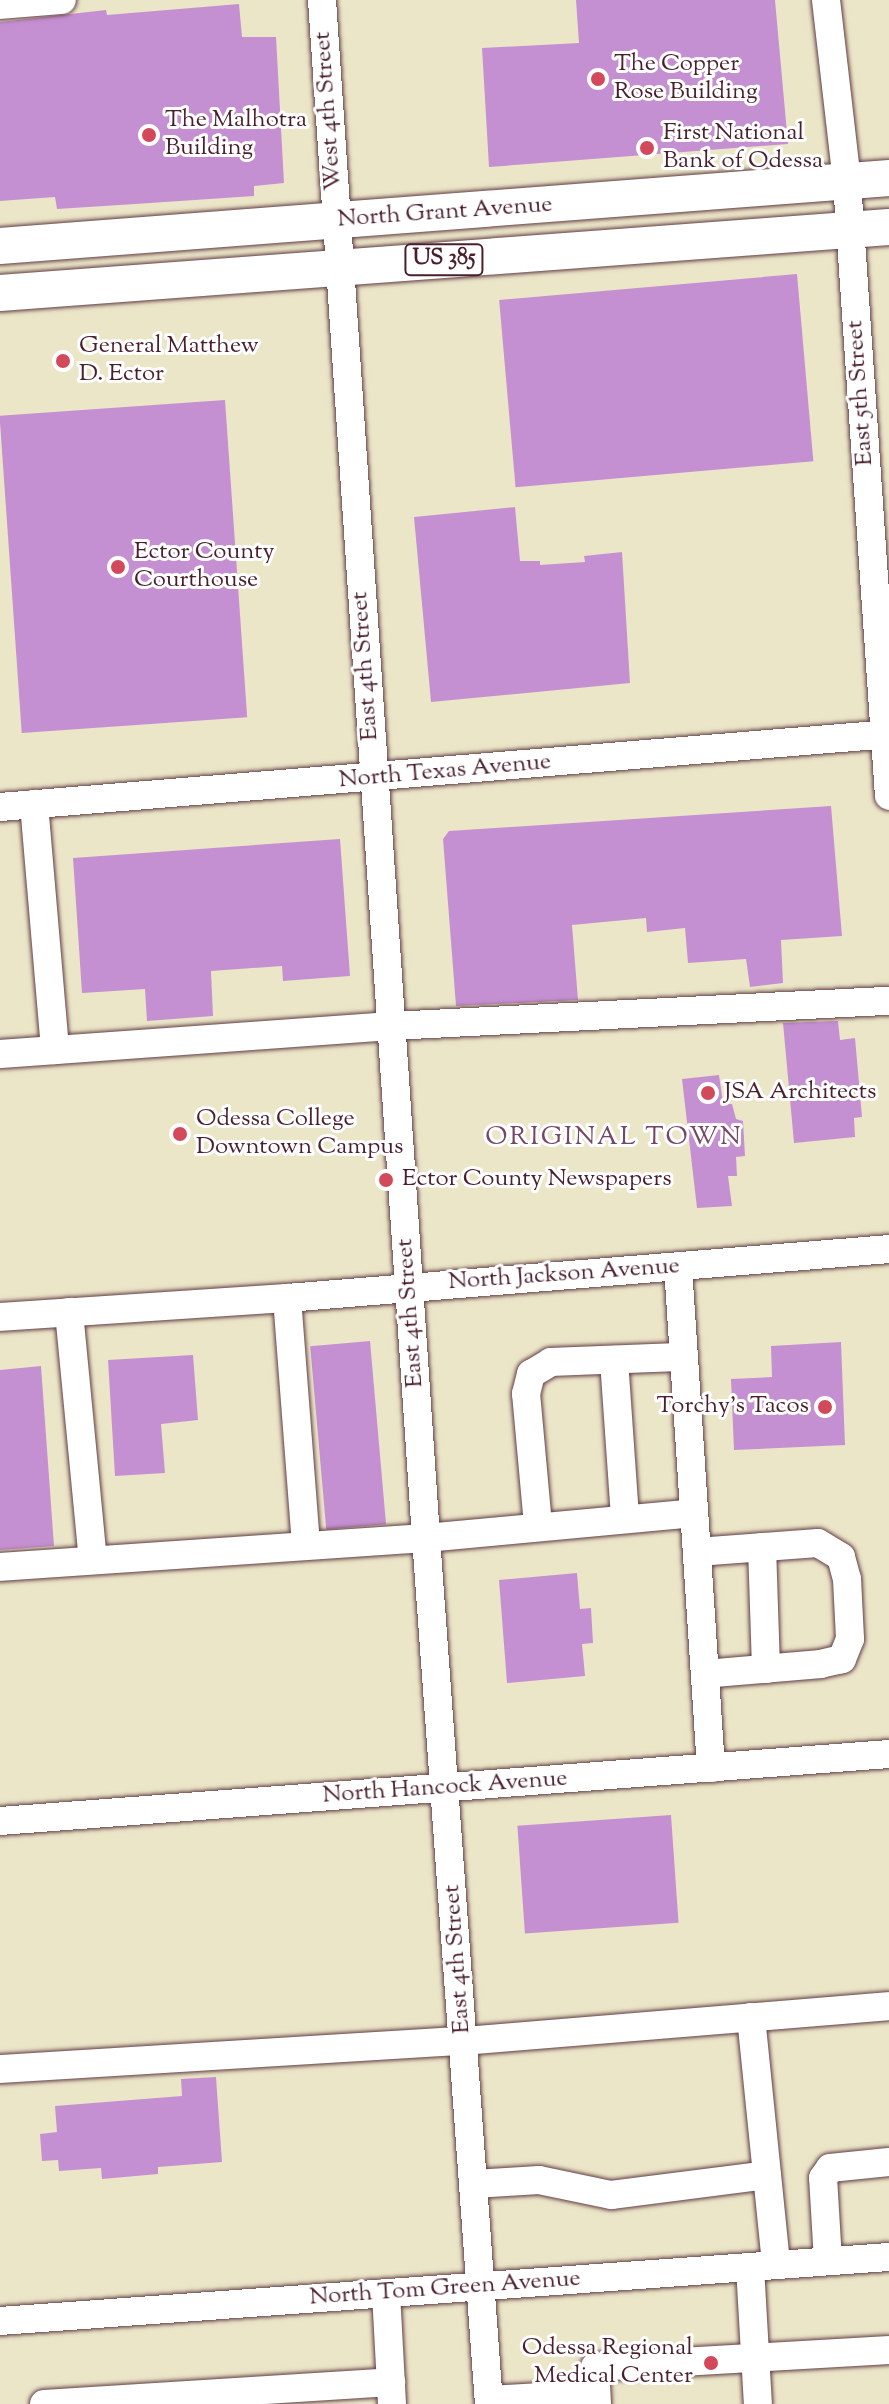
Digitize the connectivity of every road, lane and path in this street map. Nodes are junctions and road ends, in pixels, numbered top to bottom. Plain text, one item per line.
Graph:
1 (62, 0) edge
2 (322, 0) edge
3 (826, 0) edge
4 (0, 5) edge
5 (889, 178) edge
6 (847, 182) junction
7 (336, 221) junction
8 (889, 227) edge
9 (850, 230) junction
10 (0, 246) edge
11 (339, 268) junction
12 (0, 293) edge
13 (887, 734) edge
14 (373, 779) junction
15 (889, 796) edge
16 (34, 804) junction
17 (0, 807) edge
18 (889, 1001) edge
19 (391, 1026) junction
20 (55, 1050) junction
21 (0, 1054) edge
22 (889, 1249) edge
23 (678, 1267) junction
24 (410, 1286) junction
25 (287, 1298) junction
26 (69, 1312) junction
27 (0, 1317) edge
28 (684, 1357) junction
29 (614, 1360) junction
30 (694, 1513) junction
31 (625, 1518) junction
32 (538, 1525) junction
33 (426, 1538) junction
34 (306, 1545) junction
35 (762, 1547) junction
36 (697, 1552) junction
37 (93, 1559) junction
38 (0, 1567) edge
39 (766, 1669) junction
40 (705, 1674) junction
41 (889, 1754) edge
42 (711, 1768) junction
43 (445, 1788) junction
44 (0, 1821) edge
45 (889, 2006) edge
46 (751, 2017) junction
47 (464, 2041) junction
48 (0, 2069) edge
49 (889, 2162) edge
50 (767, 2175) junction
51 (474, 2184) junction
52 (889, 2257) edge
53 (828, 2261) junction
54 (763, 2266) junction
55 (481, 2286) junction
56 (386, 2293) junction
57 (0, 2321) edge
58 (889, 2350) edge
59 (756, 2359) junction
60 (392, 2393) edge
61 (597, 2399) edge
62 (108, 2402) edge
63 (489, 2402) edge
64 (44, 2404) edge
65 (758, 2404) edge

1 - 4 street
2 - 7 street, West 4th Street
3 - 6 street, East 5th Street
5 - 6 main road, North Grant Avenue / US 385
6 - 7 main road, North Grant Avenue / US 385
6 - 9 street, East 5th Street
7 - 10 main road, North Grant Avenue / US 385
7 - 11 street, East 4th Street
8 - 9 main road, North Grant Avenue / US 385
9 - 11 main road, North Grant Avenue / US 385
9 - 13 street, East 5th Street
11 - 12 main road, North Grant Avenue / US 385
11 - 14 street, East 4th Street
13 - 14 street, North Texas Avenue
13 - 15 street, East 5th Street
14 - 16 street, North Texas Avenue
14 - 19 street, East 4th Street
16 - 17 street, North Texas Avenue
16 - 20 street
18 - 19 street
19 - 20 street
19 - 24 street, East 4th Street
20 - 21 street
22 - 23 street, North Jackson Avenue
23 - 24 street, North Jackson Avenue
23 - 28 street
24 - 25 street, North Jackson Avenue
24 - 33 street, East 4th Street
25 - 26 street, North Jackson Avenue
25 - 34 street
26 - 27 street, North Jackson Avenue
26 - 37 street
28 - 29 street
28 - 30 street
29 - 31 street
29 - 32 street
30 - 31 street
30 - 36 street
31 - 32 street
32 - 33 street
33 - 34 street
33 - 43 street, East 4th Street
34 - 37 street
35 - 36 street
35 - 39 street
35 - 39 street
36 - 40 street
37 - 38 street
39 - 40 street
40 - 42 street
41 - 42 street, North Hancock Avenue
42 - 43 street, North Hancock Avenue
43 - 44 street, North Hancock Avenue
43 - 47 street, East 4th Street
45 - 46 street
46 - 47 street
46 - 50 street
47 - 48 street
47 - 51 street, East 4th Street
49 - 53 street
50 - 51 street
50 - 54 street
51 - 55 street, East 4th Street
52 - 53 street, North Tom Green Avenue
53 - 54 street, North Tom Green Avenue
54 - 55 street, North Tom Green Avenue
54 - 59 street
55 - 56 street, North Tom Green Avenue
55 - 63 street, East 4th Street
56 - 57 street, North Tom Green Avenue
56 - 60 street
58 - 59 street
59 - 61 street
59 - 65 street
60 - 62 street
61 - 63 street
62 - 64 street

